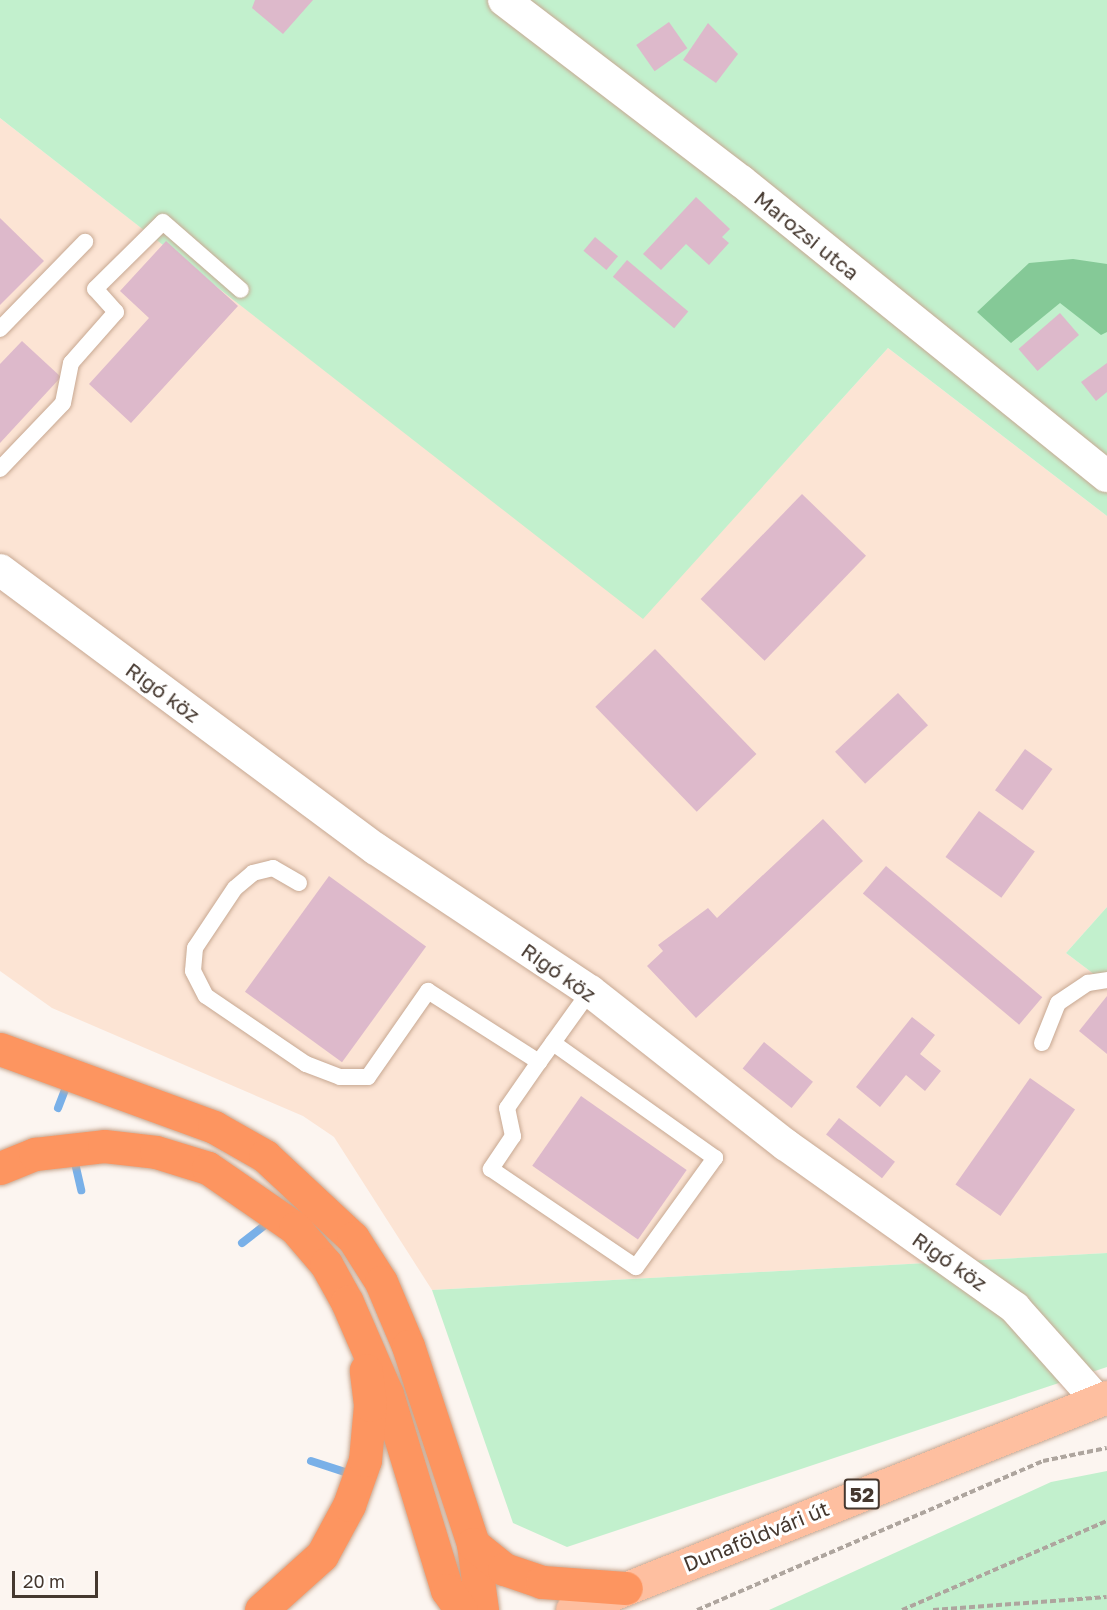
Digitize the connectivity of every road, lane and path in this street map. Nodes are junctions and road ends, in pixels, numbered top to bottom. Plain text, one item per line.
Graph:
1 (504, 0) edge
2 (85, 242) dead end
3 (241, 290) dead end
4 (0, 329) edge
5 (0, 469) edge
6 (1107, 476) edge
7 (0, 570) edge
8 (299, 883) dead end
9 (1107, 981) edge
10 (590, 991) junction
11 (553, 1043) junction
12 (1042, 1043) dead end
13 (0, 1049) edge
14 (539, 1062) junction
15 (0, 1168) edge
16 (362, 1341) junction
17 (1102, 1398) edge
18 (1107, 1448) edge
19 (1107, 1521) edge
20 (473, 1544) junction
21 (626, 1588) junction
22 (1107, 1597) edge
23 (261, 1610) edge
24 (461, 1610) edge
25 (482, 1610) edge
26 (572, 1610) edge
27 (697, 1610) edge
28 (902, 1610) edge
29 (933, 1610) edge

1 - 6 street, Marozsi utca
2 - 4 lane
3 - 5 lane
7 - 10 street, Rigó köz
8 - 14 lane
9 - 12 lane
10 - 11 lane
10 - 17 street, Rigó köz
11 - 14 lane
11 - 14 lane
13 - 20 highway
15 - 16 highway
16 - 23 highway
16 - 24 highway
17 - 21 main road, Dunaföldvári út / 52
18 - 27 path
19 - 28 path
20 - 21 highway
20 - 25 highway
21 - 26 main road, Dunaföldvári út / 52
22 - 29 path

